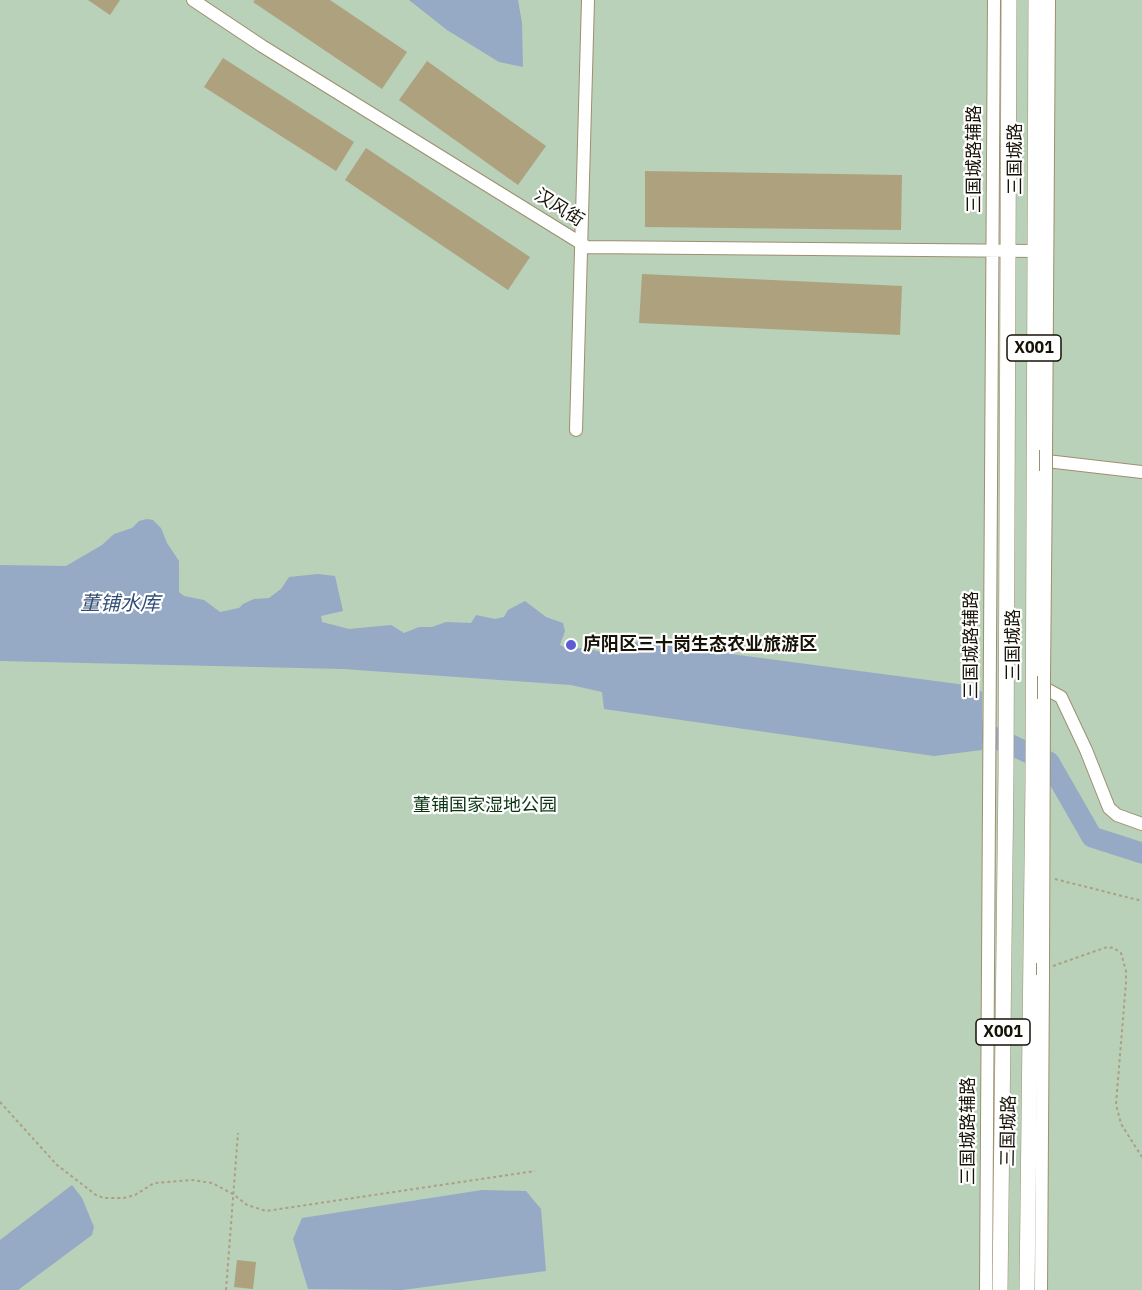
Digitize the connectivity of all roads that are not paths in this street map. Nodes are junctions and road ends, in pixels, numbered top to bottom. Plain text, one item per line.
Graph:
1 (193, 0) edge
2 (588, 0) edge
3 (994, 0) edge
4 (1009, 0) edge
5 (1036, 0) edge
6 (1048, 0) edge
7 (581, 244) junction
8 (1000, 251) junction
9 (1035, 251) junction
10 (576, 430) dead end
11 (1040, 455) junction
12 (1142, 472) edge
13 (1039, 688) junction
14 (1142, 824) edge
15 (1039, 970) junction
16 (986, 1290) edge
17 (1000, 1290) edge
18 (1027, 1290) edge
19 (1041, 1290) edge

1 - 7 street, 汉风街
2 - 7 street
3 - 8 street, 三国城路辅路
4 - 8 main road, 三国城路 / X001
5 - 9 main road, 三国城路 / X001
6 - 11 street
7 - 8 street, 汉风街
7 - 10 street
8 - 9 street, 汉风街
8 - 16 street, 三国城路辅路
8 - 17 main road, 三国城路 / X001
9 - 11 main road, 三国城路 / X001
11 - 12 street
11 - 13 main road, 三国城路 / X001
11 - 13 street, bridge
13 - 14 street
13 - 15 main road, 三国城路 / X001
13 - 15 street
15 - 18 main road, 三国城路 / X001
15 - 19 street

